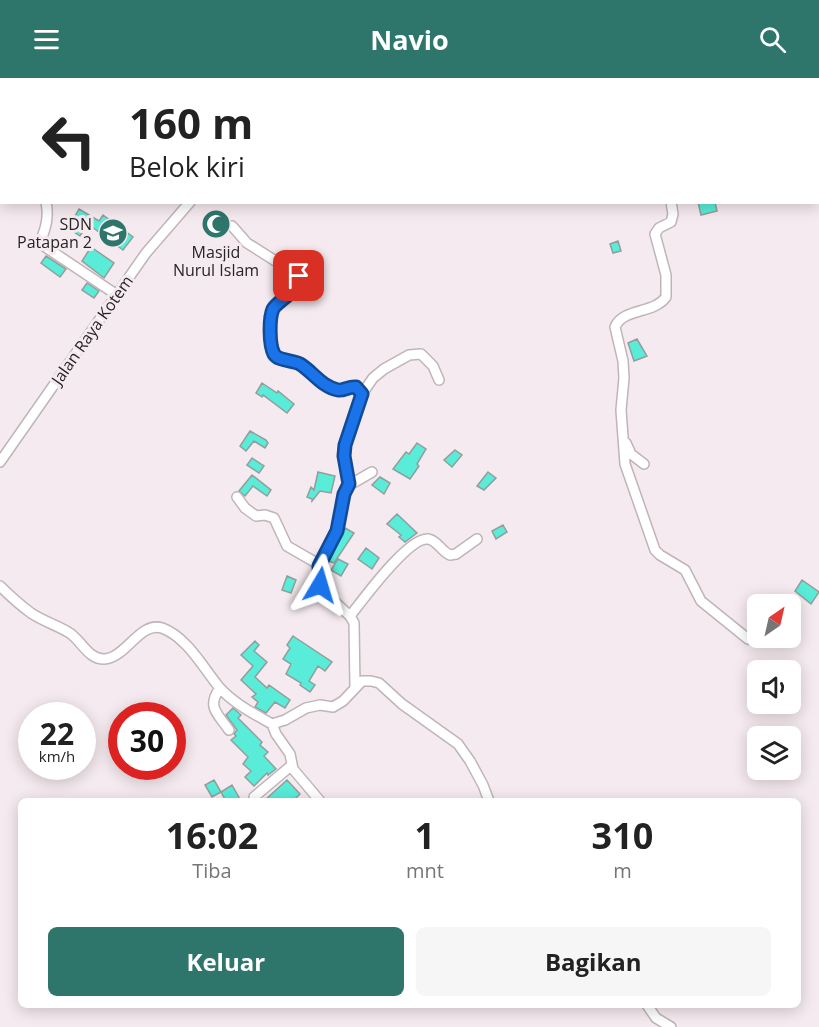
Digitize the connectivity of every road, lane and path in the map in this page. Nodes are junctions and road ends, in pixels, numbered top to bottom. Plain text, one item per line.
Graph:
1 (46, 204) edge
2 (188, 204) edge
3 (671, 204) edge
4 (232, 226) dead end
5 (117, 295) junction
6 (439, 380) dead end
7 (362, 394) junction
8 (624, 441) junction
9 (0, 462) edge
10 (644, 464) dead end
11 (372, 472) dead end
12 (349, 484) junction
13 (237, 497) dead end
14 (477, 539) dead end
15 (319, 566) junction
16 (0, 586) edge
17 (350, 616) junction
18 (747, 638) edge
19 (355, 687) junction
20 (220, 688) junction
21 (272, 724) junction
22 (229, 730) dead end
23 (292, 765) junction
24 (254, 797) dead end
25 (317, 798) edge
26 (488, 798) edge
27 (649, 1008) edge
28 (671, 1027) edge

1 - 5 street
2 - 5 street, Jalan Raya Kotem
3 - 8 street
4 - 7 street
5 - 9 street, Jalan Raya Kotem
6 - 7 street
7 - 12 street
8 - 10 street
8 - 18 street
11 - 12 street
12 - 15 street
13 - 15 street
14 - 17 street
15 - 17 street
16 - 20 street
17 - 19 street
19 - 21 street
19 - 26 street
20 - 21 street
20 - 22 street
21 - 23 street
23 - 24 street
23 - 25 street
27 - 28 street

